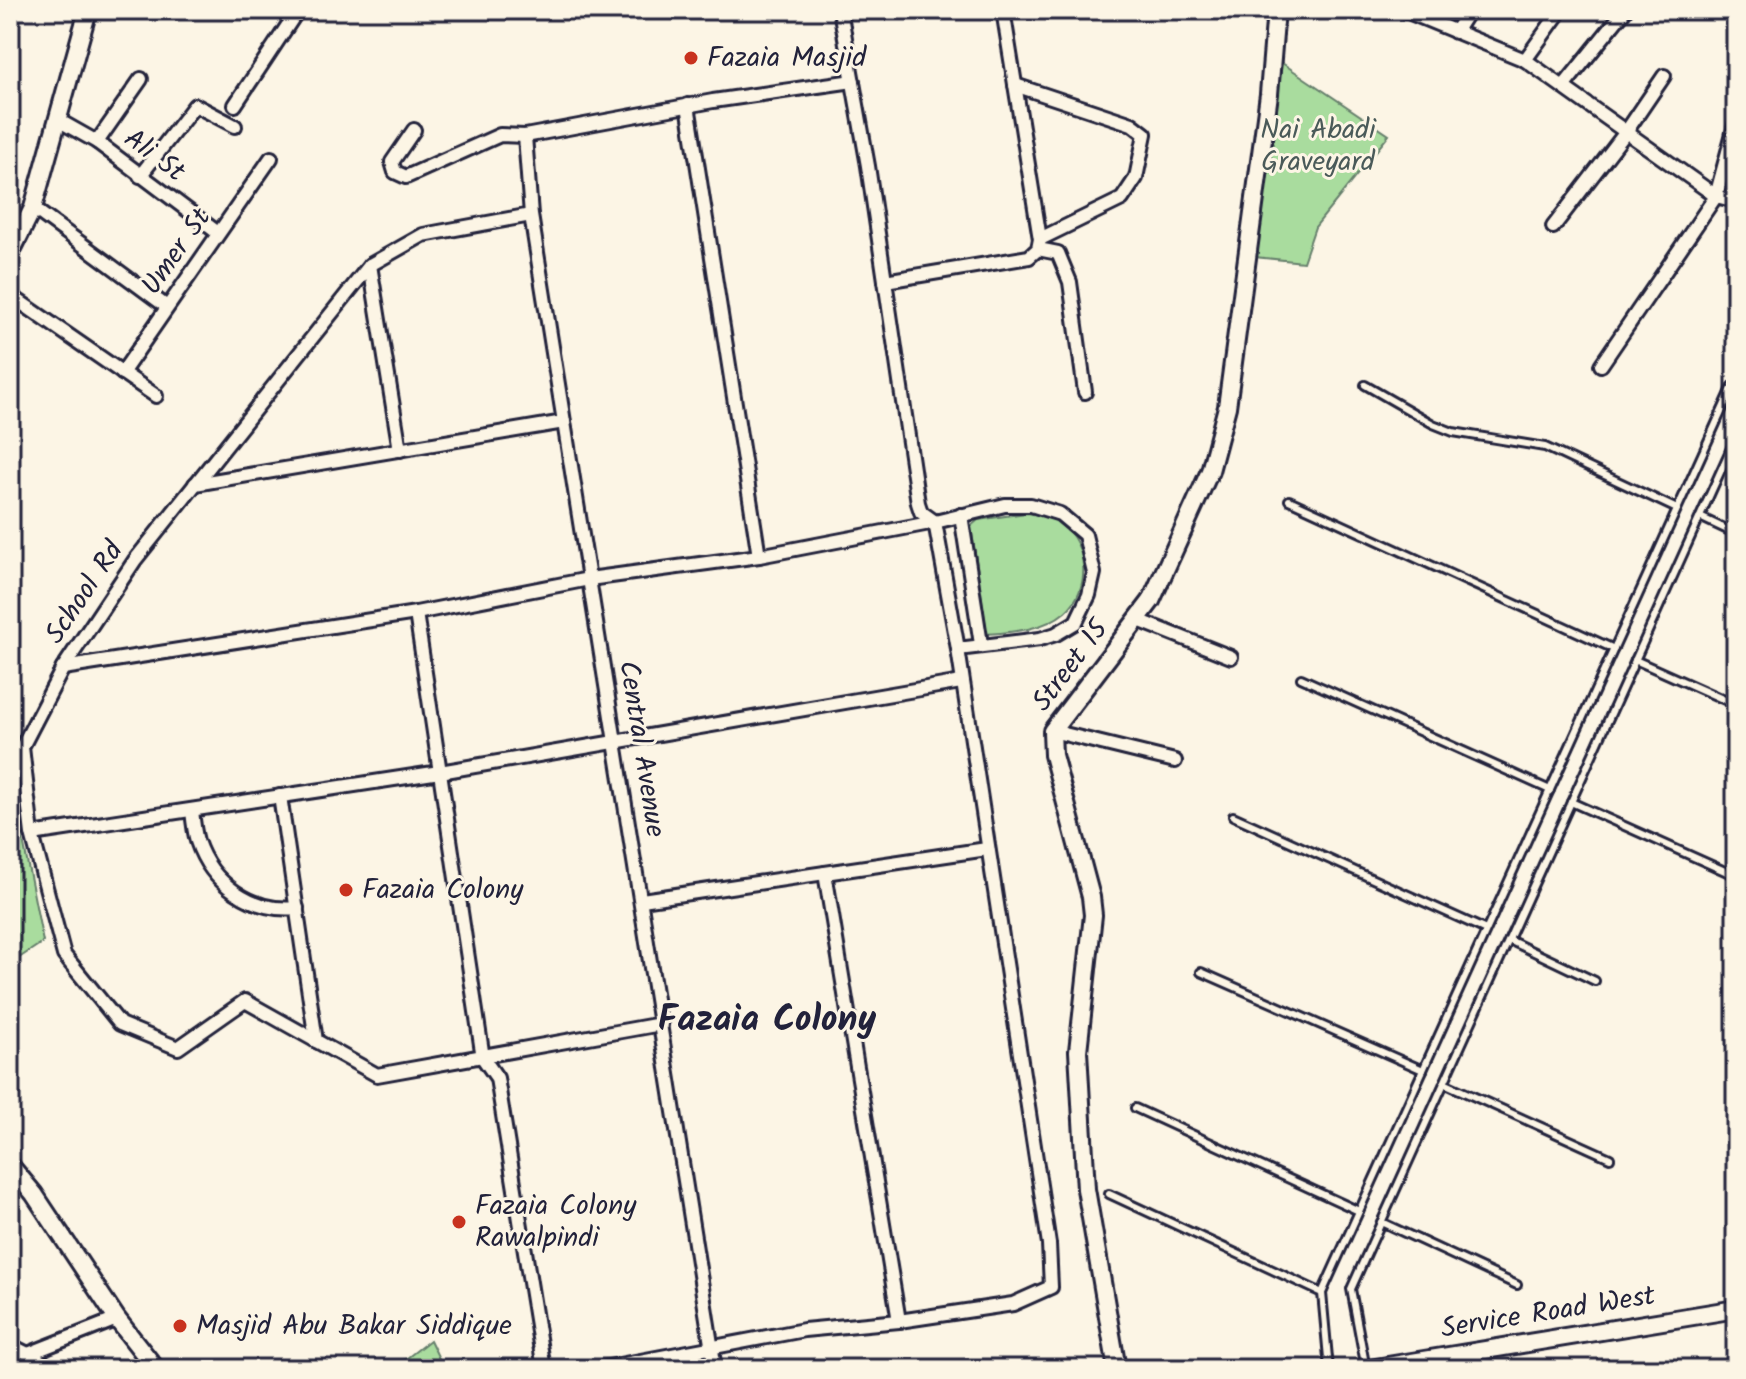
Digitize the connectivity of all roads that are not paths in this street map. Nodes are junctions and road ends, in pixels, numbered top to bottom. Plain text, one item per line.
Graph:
1 (88, 10) edge
2 (298, 10) edge
3 (840, 10) edge
4 (1003, 10) edge
5 (1276, 10) edge
6 (1403, 10) edge
7 (1469, 10) edge
8 (1561, 10) edge
9 (1625, 10) edge
10 (1455, 32) junction
11 (1525, 60) junction
12 (1664, 76) dead end
13 (141, 79) dead end
14 (853, 81) junction
15 (1015, 85) junction
16 (1563, 87) junction
17 (235, 105) dead end
18 (688, 105) junction
19 (58, 120) junction
20 (1736, 122) edge
21 (235, 126) dead end
22 (414, 130) dead end
23 (1626, 132) junction
24 (525, 136) junction
25 (97, 142) junction
26 (271, 158) dead end
27 (140, 176) junction
28 (1716, 196) junction
29 (1736, 201) edge
30 (33, 208) junction
31 (531, 215) junction
32 (1553, 227) dead end
33 (218, 233) junction
34 (1039, 244) junction
35 (10, 254) edge
36 (370, 265) junction
37 (885, 281) junction
38 (10, 295) edge
39 (167, 307) junction
40 (1601, 365) dead end
41 (122, 373) junction
42 (1365, 385) dead end
43 (1736, 386) edge
44 (1085, 392) dead end
45 (156, 396) dead end
46 (564, 422) junction
47 (1736, 437) edge
48 (400, 450) junction
49 (195, 484) junction
50 (1289, 500) dead end
51 (1677, 509) junction
52 (961, 515) junction
53 (1700, 517) junction
54 (935, 522) junction
55 (1736, 534) edge
56 (759, 556) junction
57 (589, 579) junction
58 (416, 613) junction
59 (1138, 620) junction
60 (981, 644) junction
61 (958, 649) junction
62 (1614, 649) junction
63 (1231, 657) dead end
64 (1635, 660) junction
65 (63, 668) junction
66 (1301, 678) dead end
67 (961, 682) junction
68 (1736, 705) edge
69 (1052, 731) junction
70 (615, 742) junction
71 (1175, 761) dead end
72 (440, 772) junction
73 (1550, 790) junction
74 (280, 796) junction
75 (1571, 802) junction
76 (192, 810) junction
77 (1233, 816) dead end
78 (32, 834) junction
79 (987, 849) junction
80 (825, 873) junction
81 (1736, 876) edge
82 (642, 900) junction
83 (297, 908) junction
84 (1486, 930) junction
85 (1509, 940) junction
86 (1201, 972) dead end
87 (1595, 981) dead end
88 (661, 1024) junction
89 (316, 1041) junction
90 (483, 1058) junction
91 (1423, 1070) junction
92 (1444, 1083) junction
93 (1135, 1108) dead end
94 (1610, 1158) dead end
95 (10, 1165) edge
96 (1109, 1194) dead end
97 (1359, 1211) junction
98 (1381, 1222) junction
99 (1517, 1285) dead end
100 (1322, 1293) junction
101 (1736, 1309) edge
102 (117, 1319) junction
103 (899, 1321) junction
104 (10, 1345) edge
105 (711, 1346) junction
106 (28, 1354) junction
107 (54, 1369) edge
108 (156, 1369) edge
109 (544, 1369) edge
110 (598, 1369) edge
111 (715, 1369) edge
112 (1117, 1369) edge
113 (1329, 1369) edge
114 (1368, 1369) edge

1 - 19 street
2 - 17 street
3 - 14 street
4 - 15 street
5 - 59 street, Street 15
6 - 10 street
7 - 10 street
8 - 11 street
9 - 16 street
10 - 11 street
11 - 16 street
12 - 23 street
13 - 25 street
14 - 18 street
14 - 37 street
15 - 34 street
15 - 34 street
16 - 23 street
18 - 24 street
18 - 56 street
19 - 25 street, Ali St
19 - 30 street
20 - 28 street
21 - 27 street
22 - 24 street
23 - 28 street
23 - 32 street
24 - 31 street, Central Avenue
25 - 27 street, Ali St
26 - 33 street, Umer St
27 - 33 street, Ali St
28 - 29 street
28 - 40 street
30 - 35 street
30 - 39 street
31 - 36 street
31 - 46 street, Central Avenue
33 - 39 street, Umer St
34 - 37 street
34 - 44 street
36 - 48 street
36 - 49 street, School Rd
37 - 54 street
38 - 41 street
39 - 41 street, Umer St
41 - 45 street
42 - 51 lane
43 - 51 lane
46 - 48 street
46 - 57 street, Central Avenue
47 - 53 lane
48 - 49 street
49 - 65 street, School Rd
50 - 62 lane
51 - 62 lane
52 - 54 street
52 - 60 street
52 - 60 street
53 - 55 lane
53 - 64 lane
54 - 56 street
54 - 61 street
56 - 57 street
57 - 58 street
57 - 70 street, Central Avenue
58 - 65 street
58 - 72 street
59 - 63 street
59 - 69 street, Street 15
60 - 61 street
61 - 67 street
62 - 73 lane
64 - 68 lane
64 - 75 lane
65 - 78 street, School Rd
66 - 73 lane
67 - 70 street
67 - 79 street
69 - 71 street
69 - 112 street, Street 15
70 - 72 street
70 - 82 street, Central Avenue
72 - 74 street
72 - 90 street
73 - 84 lane
74 - 76 street
74 - 83 street
75 - 81 lane
75 - 85 lane
76 - 78 street
76 - 83 street
77 - 84 lane
78 - 89 street, School Rd
79 - 80 street
79 - 103 street
80 - 82 street
80 - 103 street
82 - 88 street, Central Avenue
83 - 89 street
84 - 91 lane
85 - 87 lane
85 - 92 lane
86 - 91 lane
88 - 90 street
88 - 105 street, Central Avenue
89 - 90 street
90 - 109 street
91 - 97 lane
92 - 94 lane
92 - 98 lane
93 - 97 lane
95 - 102 street
96 - 100 lane
97 - 100 lane
98 - 99 lane
98 - 114 lane
100 - 113 lane
101 - 114 street, Service Road West
102 - 106 street
102 - 108 street
103 - 105 street
104 - 106 street
105 - 110 street
105 - 111 street, Central Avenue
106 - 107 street

